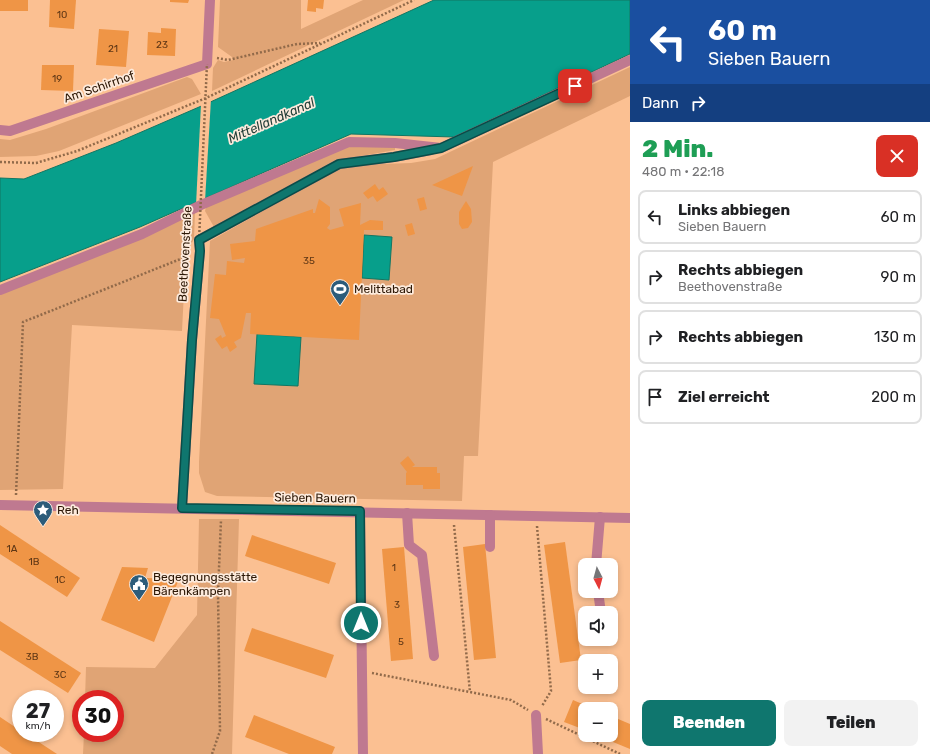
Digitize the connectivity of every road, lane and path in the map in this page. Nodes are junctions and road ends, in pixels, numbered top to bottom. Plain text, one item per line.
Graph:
1 (210, 0) edge
2 (414, 0) edge
3 (323, 43) junction
4 (207, 60) junction
5 (630, 60) edge
6 (0, 130) edge
7 (441, 148) junction
8 (0, 162) edge
9 (199, 240) junction
10 (200, 251) junction
11 (0, 290) edge
12 (0, 505) edge
13 (16, 505) junction
14 (182, 508) junction
15 (222, 509) junction
16 (360, 511) junction
17 (407, 513) junction
18 (453, 514) junction
19 (490, 515) junction
20 (536, 516) junction
21 (600, 517) junction
22 (630, 518) edge
23 (490, 548) dead end
24 (597, 558) edge
25 (434, 656) dead end
26 (361, 671) junction
27 (470, 692) junction
28 (536, 715) junction
29 (212, 754) edge
30 (363, 754) edge
31 (538, 754) edge
32 (620, 754) edge

1 - 4 street
2 - 3 path
3 - 4 path
3 - 8 path
4 - 6 street, Am Schirrhof
4 - 9 path, Beethovenstraße, bridge
5 - 7 street
7 - 9 street
7 - 11 street
9 - 10 street, Beethovenstraße
10 - 13 path
10 - 14 street, Beethovenstraße
12 - 13 street, Sieben Bauern
13 - 14 street, Sieben Bauern
14 - 15 street, Sieben Bauern
15 - 16 street, Sieben Bauern
15 - 29 path
16 - 17 street, Sieben Bauern
16 - 26 street
17 - 18 street, Sieben Bauern
17 - 25 street
18 - 19 street, Sieben Bauern
18 - 27 path
19 - 20 street, Sieben Bauern
19 - 23 street
20 - 21 street, Sieben Bauern
20 - 28 path
21 - 22 street, Sieben Bauern
21 - 24 street
26 - 27 path
26 - 30 street
27 - 28 path
28 - 31 street
28 - 32 path

